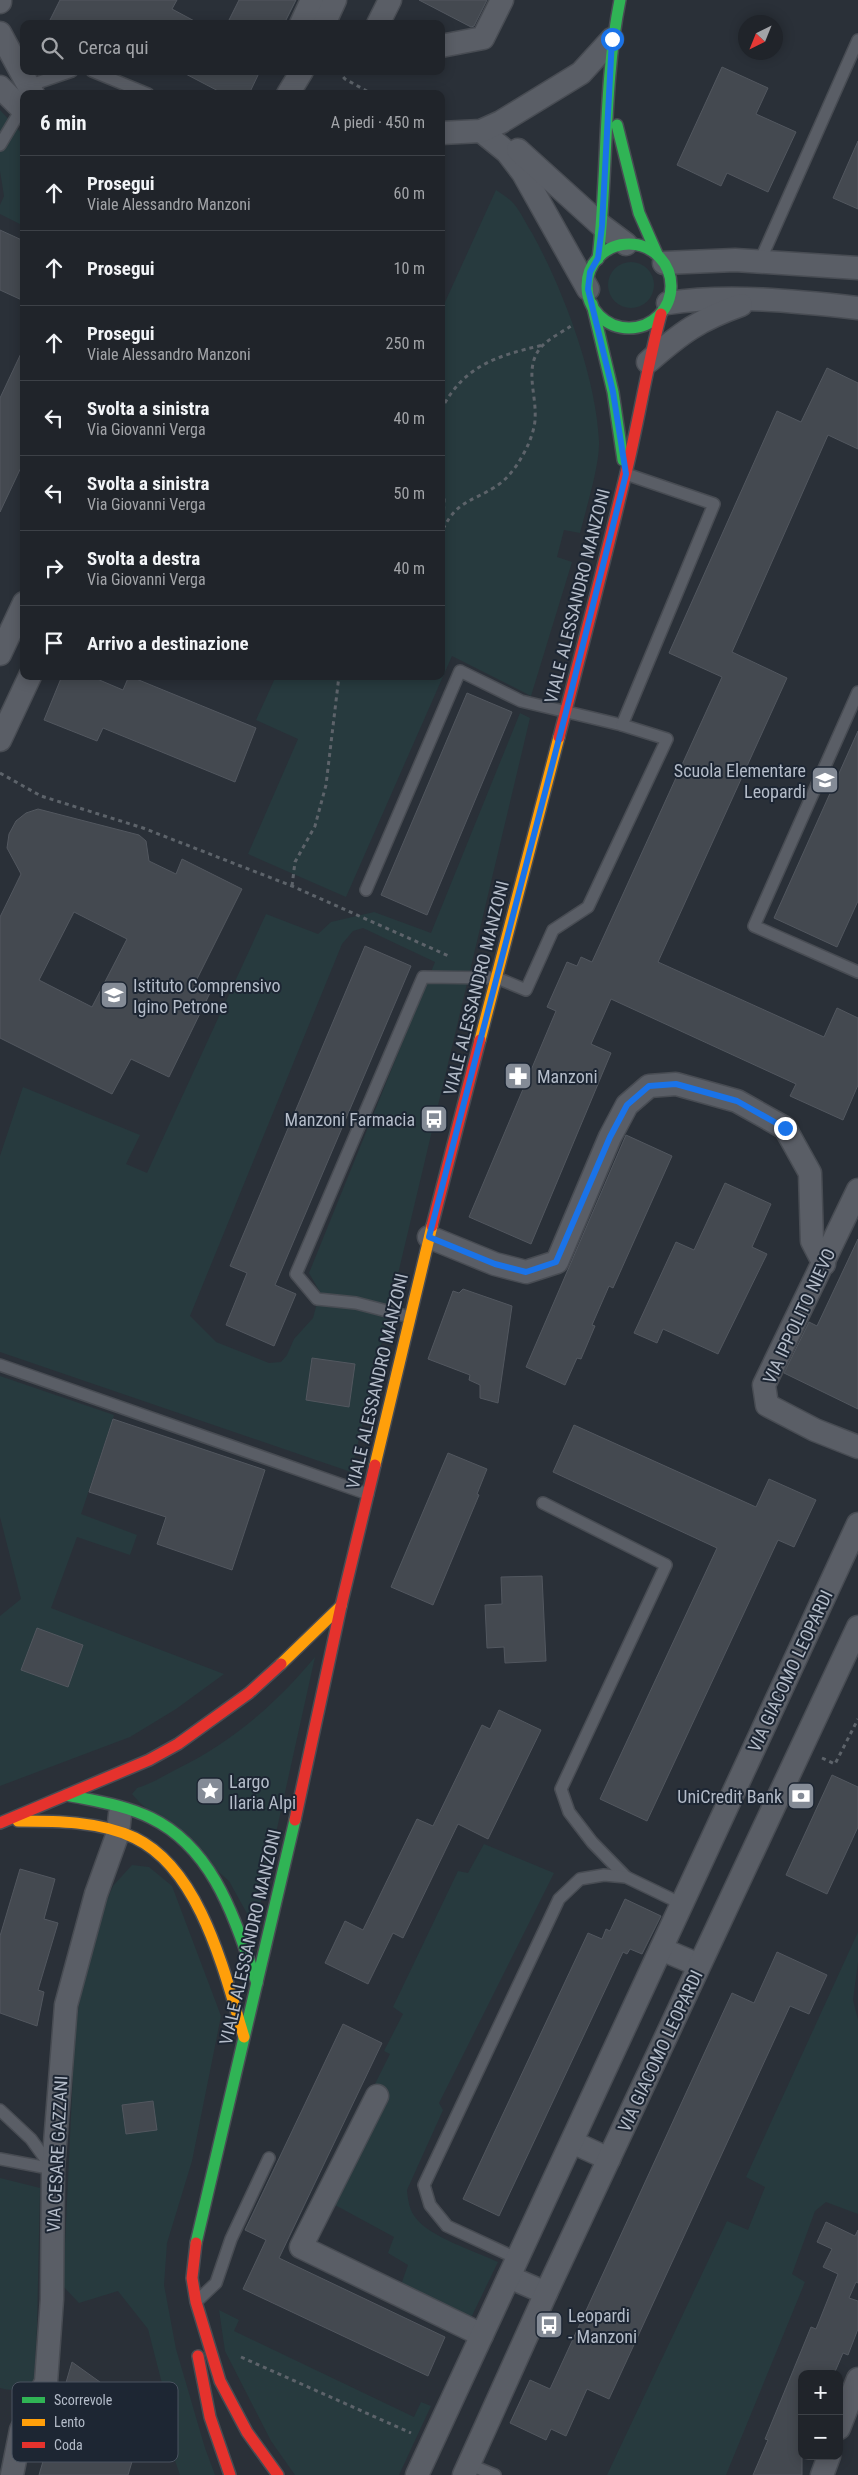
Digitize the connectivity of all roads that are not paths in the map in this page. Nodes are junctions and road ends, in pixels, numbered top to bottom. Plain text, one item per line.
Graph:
1 (312, 0) edge
2 (335, 0) edge
3 (390, 0) edge
4 (502, 0) edge
5 (620, 0) edge
6 (303, 20) edge
7 (326, 20) edge
8 (380, 20) edge
9 (0, 33) edge
10 (612, 39) junction
11 (858, 40) edge
12 (445, 45) edge
13 (66, 75) edge
14 (102, 75) edge
15 (300, 75) edge
16 (0, 87) edge
17 (22, 90) edge
18 (42, 90) edge
19 (138, 90) edge
20 (290, 90) edge
21 (610, 90) junction
22 (20, 97) edge
23 (20, 110) edge
24 (481, 131) junction
25 (445, 134) edge
26 (0, 145) edge
27 (602, 226) junction
28 (626, 244) junction
29 (598, 258) junction
30 (661, 258) junction
31 (760, 261) junction
32 (858, 268) edge
33 (590, 297) junction
34 (754, 301) junction
35 (664, 308) junction
36 (858, 308) edge
37 (648, 362) junction
38 (626, 474) junction
39 (20, 612) edge
40 (0, 654) edge
41 (27, 680) edge
42 (858, 692) edge
43 (7, 707) edge
44 (566, 712) junction
45 (622, 725) junction
46 (0, 740) edge
47 (366, 890) dead end
48 (858, 972) edge
49 (497, 978) junction
50 (858, 1190) edge
51 (429, 1237) junction
52 (824, 1264) junction
53 (410, 1317) junction
54 (0, 1365) edge
55 (858, 1447) edge
56 (368, 1494) junction
57 (543, 1503) dead end
58 (858, 1524) edge
59 (341, 1606) junction
60 (858, 1627) edge
61 (67, 1796) junction
62 (121, 1807) junction
63 (3, 1822) edge
64 (118, 1833) junction
65 (626, 1877) junction
66 (682, 1904) junction
67 (661, 1949) junction
68 (699, 1965) junction
69 (257, 1983) junction
70 (244, 2038) junction
71 (377, 2096) dead end
72 (0, 2110) edge
73 (572, 2142) junction
74 (270, 2158) dead end
75 (0, 2159) edge
76 (609, 2159) junction
77 (53, 2169) junction
78 (513, 2268) junction
79 (546, 2293) junction
80 (196, 2302) junction
81 (482, 2335) junction
82 (858, 2379) edge
83 (46, 2382) edge
84 (843, 2418) edge
85 (828, 2460) edge
86 (15, 2462) edge
87 (466, 2469) edge
88 (12, 2475) edge
89 (230, 2475) edge
90 (278, 2475) edge
91 (417, 2475) edge
92 (495, 2475) edge
93 (822, 2475) edge

1 - 6 street
2 - 7 street
3 - 8 street
4 - 12 street
5 - 10 street
9 - 17 street
10 - 21 street
10 - 24 street
11 - 31 lane
13 - 18 lane
14 - 19 lane
15 - 20 street
16 - 22 street
21 - 27 street
21 - 30 street
23 - 26 lane
24 - 25 street
24 - 27 street
24 - 33 street
27 - 28 street
27 - 29 street
28 - 29 street
28 - 30 street
29 - 33 street
30 - 31 street
30 - 35 street
31 - 32 street
33 - 35 street
33 - 38 street, VIALE ALESSANDRO MANZONI
34 - 35 street
34 - 36 street
34 - 37 street
35 - 37 street, VIALE ALESSANDRO MANZONI
37 - 38 street, VIALE ALESSANDRO MANZONI
38 - 44 street, VIALE ALESSANDRO MANZONI
38 - 45 lane
39 - 40 street
41 - 43 street
42 - 48 lane
43 - 46 street
44 - 45 lane
44 - 47 lane
44 - 49 street, VIALE ALESSANDRO MANZONI
45 - 49 lane
49 - 51 street, VIALE ALESSANDRO MANZONI
49 - 53 lane
50 - 52 street, VIA IPPOLITO NIEVO
51 - 52 street
51 - 53 street, VIALE ALESSANDRO MANZONI
52 - 55 street, VIA IPPOLITO NIEVO
53 - 56 street, VIALE ALESSANDRO MANZONI
54 - 56 lane
56 - 59 street, VIALE ALESSANDRO MANZONI
57 - 65 lane
58 - 66 street, VIA GIACOMO LEOPARDI
59 - 61 street
59 - 69 street, VIALE ALESSANDRO MANZONI
60 - 68 street, VIA GIACOMO LEOPARDI
61 - 62 street
61 - 63 street
62 - 64 street, VIA CESARE GAZZANI
62 - 69 street
63 - 64 street
64 - 70 street
64 - 77 street, VIA CESARE GAZZANI
65 - 66 lane
65 - 78 lane
66 - 67 street, VIA GIACOMO LEOPARDI
67 - 68 street
67 - 73 street, VIA GIACOMO LEOPARDI
68 - 76 street, VIA GIACOMO LEOPARDI
69 - 70 street, VIALE ALESSANDRO MANZONI
70 - 80 street, VIALE ALESSANDRO MANZONI
71 - 81 street
72 - 77 lane
73 - 76 street
73 - 78 street, VIA GIACOMO LEOPARDI
74 - 80 lane
75 - 77 lane
76 - 79 street, VIA GIACOMO LEOPARDI
77 - 83 street, VIA CESARE GAZZANI
78 - 79 street
78 - 81 street, VIA GIACOMO LEOPARDI
79 - 87 street, VIA GIACOMO LEOPARDI
80 - 89 street, VIALE ALESSANDRO MANZONI
80 - 90 street, VIALE ALESSANDRO MANZONI
81 - 91 street, VIA GIACOMO LEOPARDI
82 - 84 street
85 - 93 street
86 - 88 street, VIA CESARE GAZZANI
87 - 92 lane

